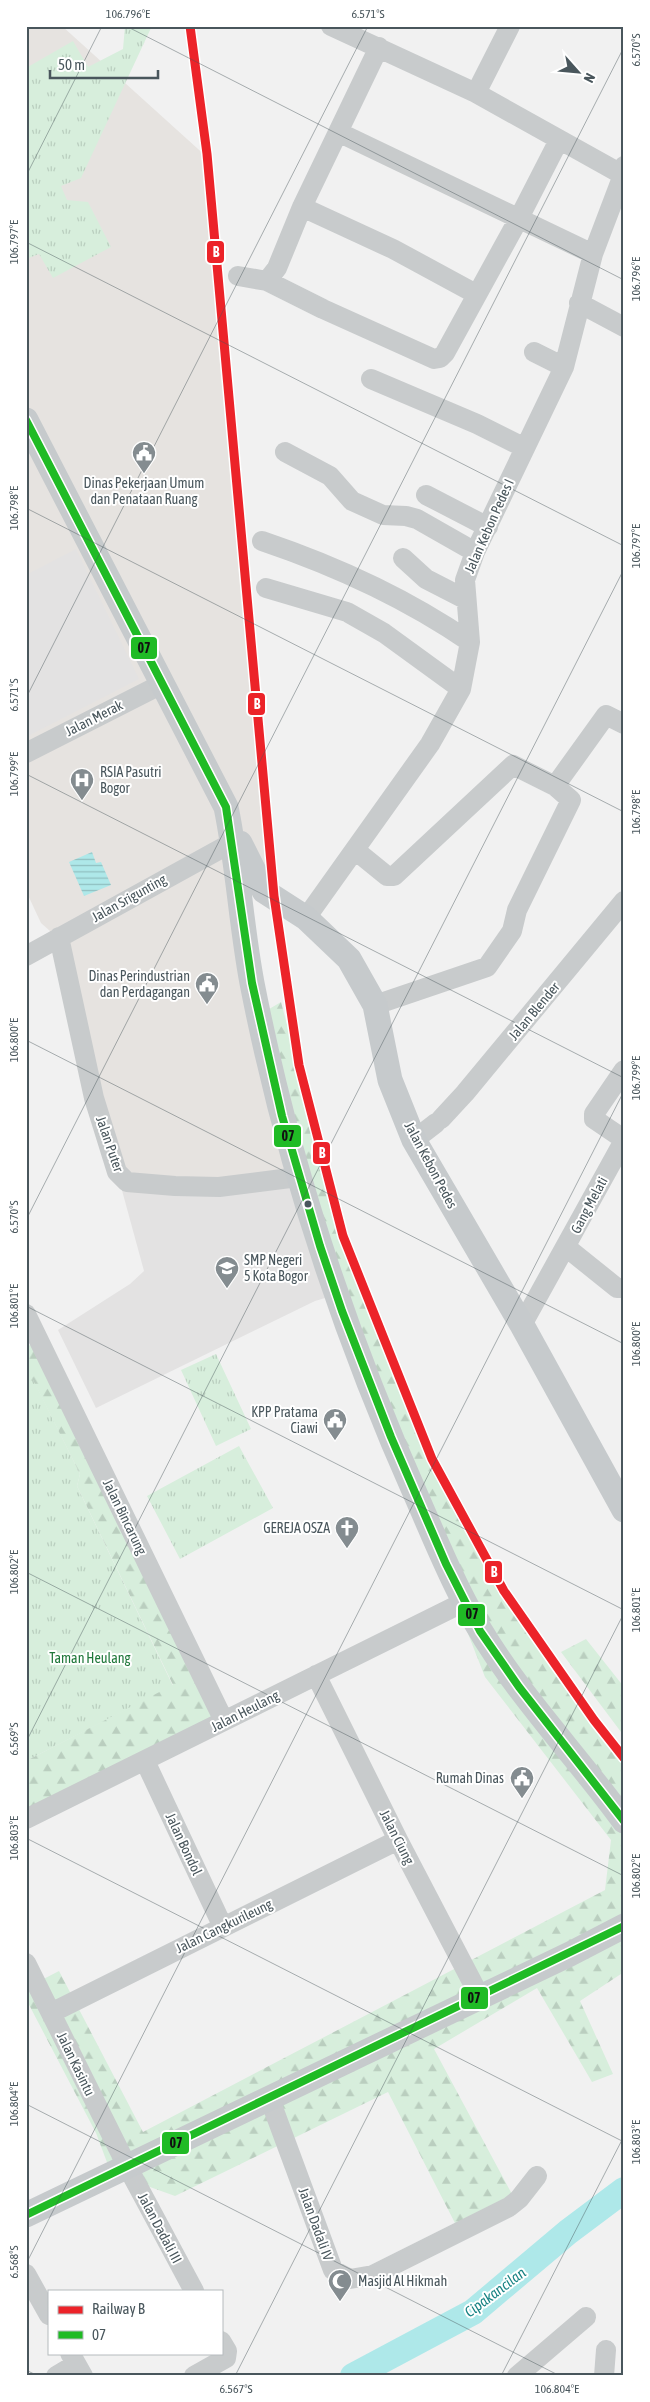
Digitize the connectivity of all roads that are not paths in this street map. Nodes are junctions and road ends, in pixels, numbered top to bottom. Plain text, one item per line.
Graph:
1 (510, 26) edge
2 (334, 27) edge
3 (379, 47) junction
4 (476, 93) junction
5 (338, 132) junction
6 (559, 140) junction
7 (623, 170) edge
8 (302, 207) junction
9 (518, 220) junction
10 (593, 254) junction
11 (238, 276) dead end
12 (267, 281) junction
13 (476, 294) junction
14 (580, 303) junction
15 (624, 326) edge
16 (534, 352) dead end
17 (564, 367) junction
18 (371, 379) dead end
19 (26, 420) edge
20 (525, 448) junction
21 (285, 452) dead end
22 (426, 495) dead end
23 (488, 527) junction
24 (262, 541) dead end
25 (475, 552) junction
26 (403, 558) dead end
27 (266, 588) dead end
28 (466, 599) junction
29 (470, 642) junction
30 (162, 684) junction
31 (461, 689) junction
32 (615, 719) edge
33 (26, 753) edge
34 (555, 786) junction
35 (226, 807) junction
36 (233, 842) junction
37 (355, 850) junction
38 (264, 891) junction
39 (621, 910) edge
40 (241, 913) junction
41 (306, 918) junction
42 (59, 937) junction
43 (26, 956) edge
44 (375, 1004) junction
45 (624, 1070) edge
46 (414, 1140) junction
47 (291, 1178) junction
48 (566, 1247) junction
49 (624, 1288) edge
50 (26, 1314) edge
51 (522, 1325) junction
52 (33, 1344) edge
53 (624, 1510) edge
54 (464, 1602) junction
55 (316, 1676) junction
56 (224, 1721) junction
57 (145, 1761) junction
58 (26, 1819) edge
59 (624, 1821) edge
60 (398, 1840) junction
61 (624, 1926) edge
62 (223, 1927) junction
63 (26, 1963) edge
64 (480, 1997) junction
65 (51, 2013) junction
66 (269, 2097) junction
67 (127, 2166) junction
68 (537, 2176) dead end
69 (26, 2215) edge
70 (26, 2274) edge
71 (193, 2290) edge
72 (48, 2313) edge
73 (586, 2317) dead end
74 (222, 2343) edge
75 (606, 2350) dead end
76 (76, 2364) edge
77 (518, 2375) edge
78 (56, 2376) edge
79 (194, 2376) edge
80 (604, 2376) edge

1 - 4 street
2 - 3 street
3 - 4 street
3 - 5 street
4 - 6 street
5 - 8 street
5 - 9 street
6 - 7 street
6 - 9 street
7 - 10 street, Jalan Kebon Pedes I
8 - 12 street
8 - 13 street
9 - 10 street
9 - 13 street
10 - 14 street, Jalan Kebon Pedes I
11 - 12 street
12 - 13 street
14 - 15 street
14 - 17 street, Jalan Kebon Pedes I
16 - 17 street
17 - 20 street, Jalan Kebon Pedes I
18 - 20 street
19 - 30 main road
20 - 23 street, Jalan Kebon Pedes I
21 - 25 street
22 - 23 street
23 - 25 street, Jalan Kebon Pedes I
24 - 29 street
25 - 28 street, Jalan Kebon Pedes I
26 - 28 street
27 - 31 street
28 - 29 street, Jalan Kebon Pedes I
29 - 31 street, Jalan Kebon Pedes I
30 - 33 street, Jalan Merak
30 - 35 main road
31 - 37 street, Jalan Kebon Pedes I
32 - 34 street
34 - 37 street
34 - 44 street
35 - 36 main road
35 - 38 main road, Jalan Kebon Pedes
36 - 40 main road
36 - 42 street, Jalan Srigunting
37 - 41 street, Jalan Kebon Pedes I
38 - 40 main road
38 - 41 main road, Jalan Kebon Pedes
39 - 46 street, Jalan Blender
40 - 47 main road
41 - 44 main road, Jalan Kebon Pedes
42 - 43 street, Jalan Srigunting
42 - 47 street, Jalan Puter
44 - 46 main road, Jalan Kebon Pedes
45 - 48 street, Gang Melati
46 - 51 main road, Jalan Kebon Pedes
47 - 54 main road
48 - 49 street
48 - 51 street, Gang Melati
50 - 52 street, Jalan Bincarung
51 - 53 main road, Jalan Kebon Pedes
52 - 56 street, Jalan Bincarung
54 - 55 street, Jalan Heulang
54 - 59 main road
55 - 56 street, Jalan Heulang
55 - 60 street, Jalan Ciung
56 - 57 street, Jalan Heulang
57 - 58 street, Jalan Heulang
57 - 62 street, Jalan Bondol
60 - 62 street, Jalan Cangkurileung
60 - 64 street, Jalan Ciung
61 - 64 main road
62 - 65 street, Jalan Cangkurileung
63 - 65 street, Jalan Kasintu
64 - 66 main road
65 - 67 street, Jalan Kasintu
66 - 67 main road
66 - 68 street, Jalan Dadali IV
67 - 69 main road
67 - 71 street, Jalan Dadali III
70 - 72 street
73 - 77 street
74 - 79 street
75 - 80 street
76 - 78 street

